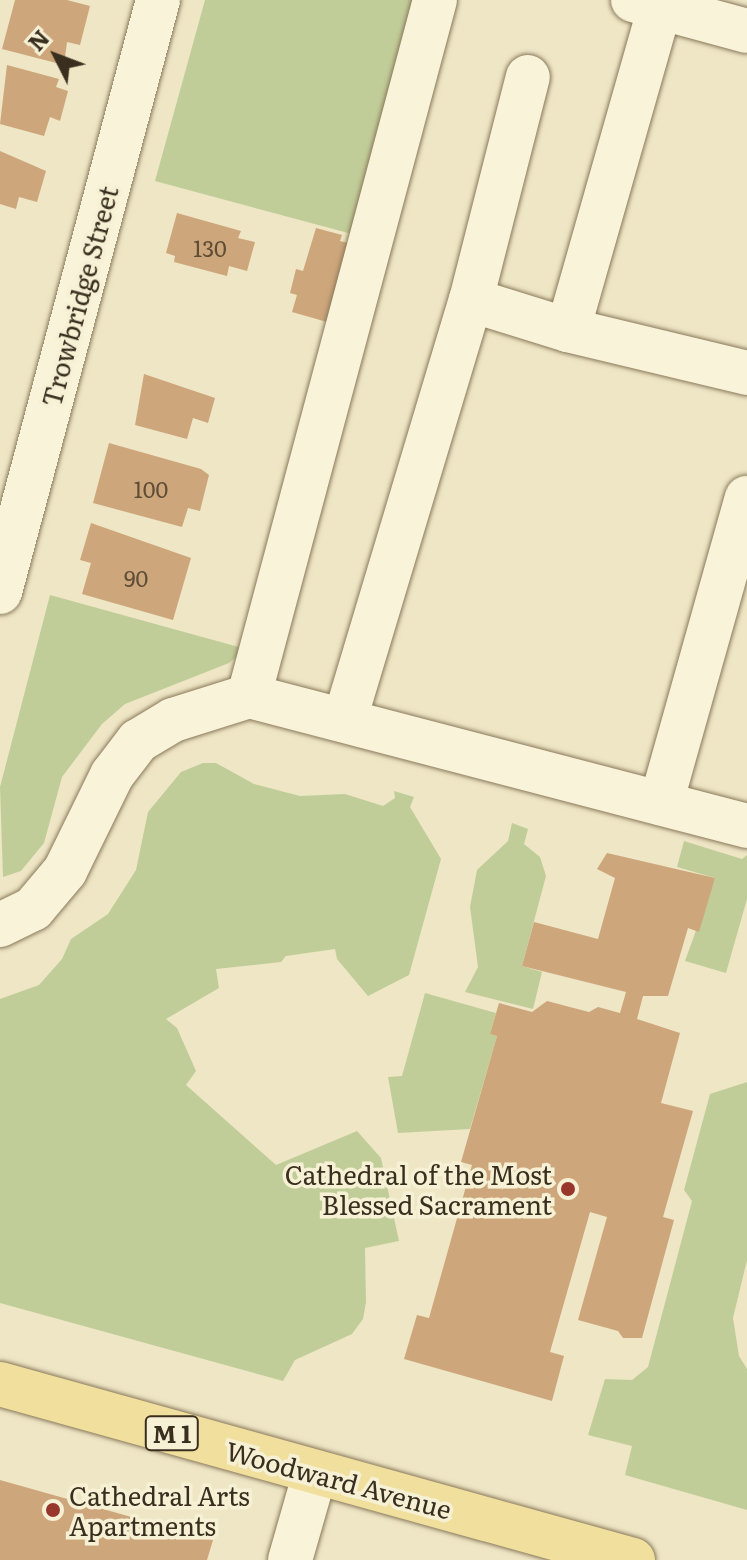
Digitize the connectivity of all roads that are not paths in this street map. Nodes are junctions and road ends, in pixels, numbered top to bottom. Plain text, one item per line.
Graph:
1 (158, 0) edge
2 (435, 0) edge
3 (647, 4) edge
4 (724, 17) edge
5 (528, 77) dead end
6 (471, 300) junction
7 (568, 330) junction
8 (747, 373) edge
9 (747, 498) edge
10 (0, 592) edge
11 (249, 696) junction
12 (345, 719) junction
13 (661, 803) junction
14 (747, 826) edge
15 (0, 925) edge
16 (0, 1384) edge
17 (315, 1473) junction
18 (290, 1560) edge
19 (633, 1560) edge

1 - 10 street, Trowbridge Street
2 - 11 street
3 - 4 street
3 - 7 street
5 - 6 street
6 - 7 street
6 - 12 street
7 - 8 street
9 - 13 street
11 - 12 street
11 - 15 street
12 - 13 street
13 - 14 street
16 - 17 main road, Woodward Avenue / M 1
17 - 18 street
17 - 19 main road, Woodward Avenue / M 1

